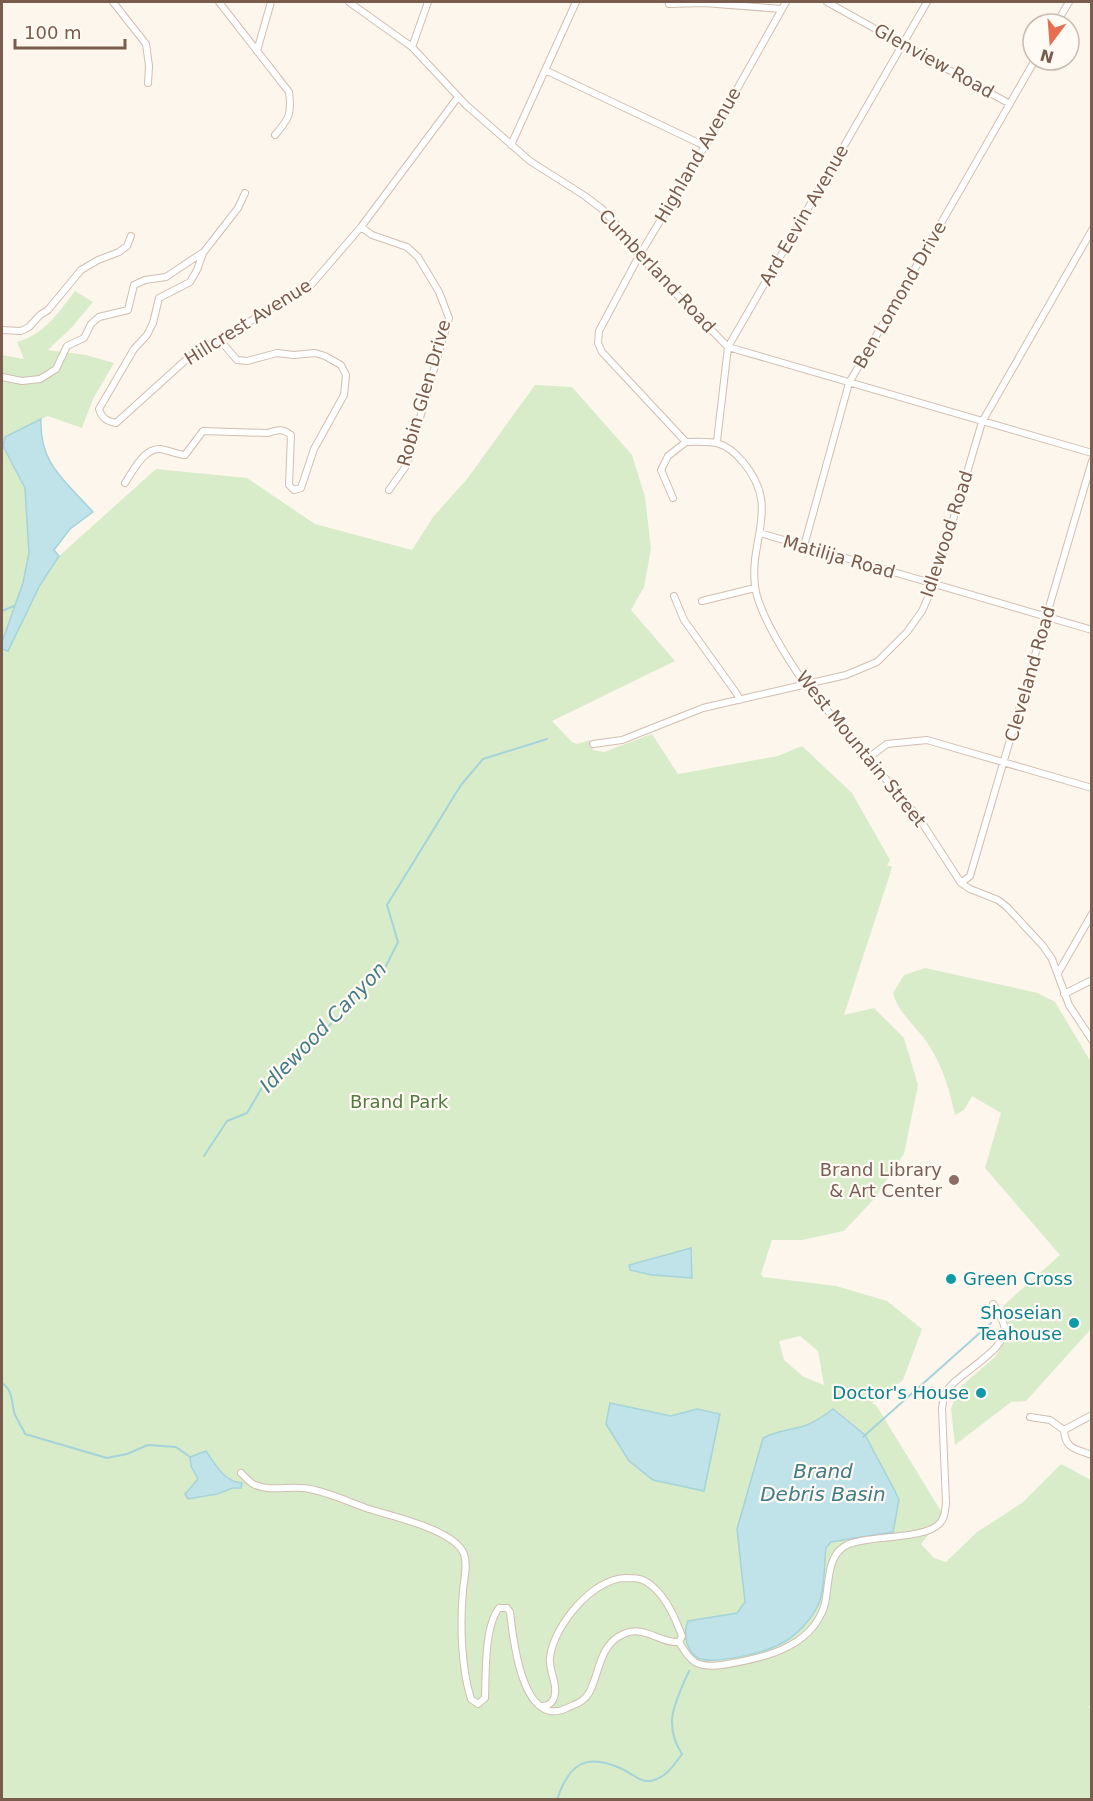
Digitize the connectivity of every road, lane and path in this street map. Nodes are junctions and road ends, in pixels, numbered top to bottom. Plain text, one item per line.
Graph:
1 (113, 2) edge
2 (219, 2) edge
3 (271, 2) edge
4 (349, 2) edge
5 (428, 2) edge
6 (576, 2) edge
7 (705, 2) edge
8 (786, 2) edge
9 (827, 2) edge
10 (927, 2) edge
11 (669, 4) dead end
12 (782, 9) junction
13 (903, 43) junction
14 (412, 47) junction
15 (257, 51) junction
16 (545, 70) junction
17 (1028, 72) edge
18 (148, 83) dead end
19 (458, 97) junction
20 (1010, 104) junction
21 (275, 135) dead end
22 (511, 145) junction
23 (705, 146) junction
24 (245, 193) dead end
25 (361, 227) junction
26 (1092, 230) edge
27 (130, 236) dead end
28 (203, 253) junction
29 (639, 256) junction
30 (2, 330) edge
31 (219, 339) junction
32 (728, 347) junction
33 (2, 376) edge
34 (849, 383) junction
35 (982, 422) junction
36 (717, 441) junction
37 (686, 442) junction
38 (1092, 453) edge
39 (1092, 461) edge
40 (125, 483) dead end
41 (389, 490) dead end
42 (673, 498) dead end
43 (760, 534) junction
44 (804, 546) junction
45 (934, 585) junction
46 (755, 588) junction
47 (675, 596) dead end
48 (702, 601) dead end
49 (1046, 617) junction
50 (1092, 630) edge
51 (805, 684) junction
52 (740, 700) junction
53 (593, 744) dead end
54 (868, 758) junction
55 (1005, 762) junction
56 (1092, 788) edge
57 (961, 883) junction
58 (1092, 914) edge
59 (1058, 974) junction
60 (1092, 980) edge
61 (1064, 994) junction
62 (1092, 1040) edge
63 (993, 1304) dead end
64 (1092, 1415) edge
65 (1030, 1418) dead end
66 (1064, 1430) junction
67 (1092, 1455) edge
68 (241, 1473) dead end
69 (679, 1642) junction
70 (540, 1706) junction

1 - 18 street
2 - 15 street
3 - 15 street
4 - 14 street, Cumberland Road
5 - 14 street
6 - 16 street
7 - 11 street
7 - 12 street
8 - 12 street, Highland Avenue
9 - 13 street, Glenview Road
10 - 13 street, Ard Eevin Avenue
12 - 23 street, Highland Avenue
13 - 20 street, Glenview Road
13 - 32 street, Ard Eevin Avenue
14 - 19 street, Cumberland Road
15 - 21 street
16 - 22 street
16 - 23 street
17 - 20 street, Ben Lomond Drive
19 - 22 street, Cumberland Road
19 - 25 street, Hillcrest Avenue
20 - 34 street, Ben Lomond Drive
22 - 29 street, Cumberland Road
23 - 29 street, Highland Avenue
24 - 28 street
25 - 31 street, Hillcrest Avenue
25 - 41 street, Robin Glen Drive
26 - 35 street, Idlewood Road
27 - 30 street
28 - 31 street, Hillcrest Avenue
28 - 33 street
29 - 32 street, Cumberland Road
29 - 37 street, Highland Avenue
31 - 40 street
32 - 34 street, Cumberland Road
32 - 36 street, Ard Eevin Avenue
34 - 35 street, Cumberland Road
34 - 44 street, Ben Lomond Drive
35 - 38 street, Cumberland Road
35 - 45 street, Idlewood Road
36 - 37 street
36 - 43 street, West Mountain Street
37 - 42 street
39 - 49 street, Cleveland Road
43 - 44 street, Matilija Road
43 - 46 street, West Mountain Street
44 - 45 street, Matilija Road
45 - 49 street, Matilija Road
45 - 51 street, Idlewood Road
46 - 48 street
46 - 51 street, West Mountain Street
47 - 52 street
49 - 50 street, Matilija Road
49 - 55 street, Cleveland Road
51 - 52 street, Idlewood Road
51 - 54 street, West Mountain Street
52 - 53 street, Idlewood Road
54 - 55 street
54 - 57 street, West Mountain Street
55 - 56 street
55 - 57 street, Cleveland Road
57 - 59 street
58 - 59 street
59 - 61 street
60 - 61 street
61 - 62 street
63 - 69 street
64 - 66 street
65 - 66 street
66 - 67 street
68 - 70 street
69 - 70 street
69 - 70 street

